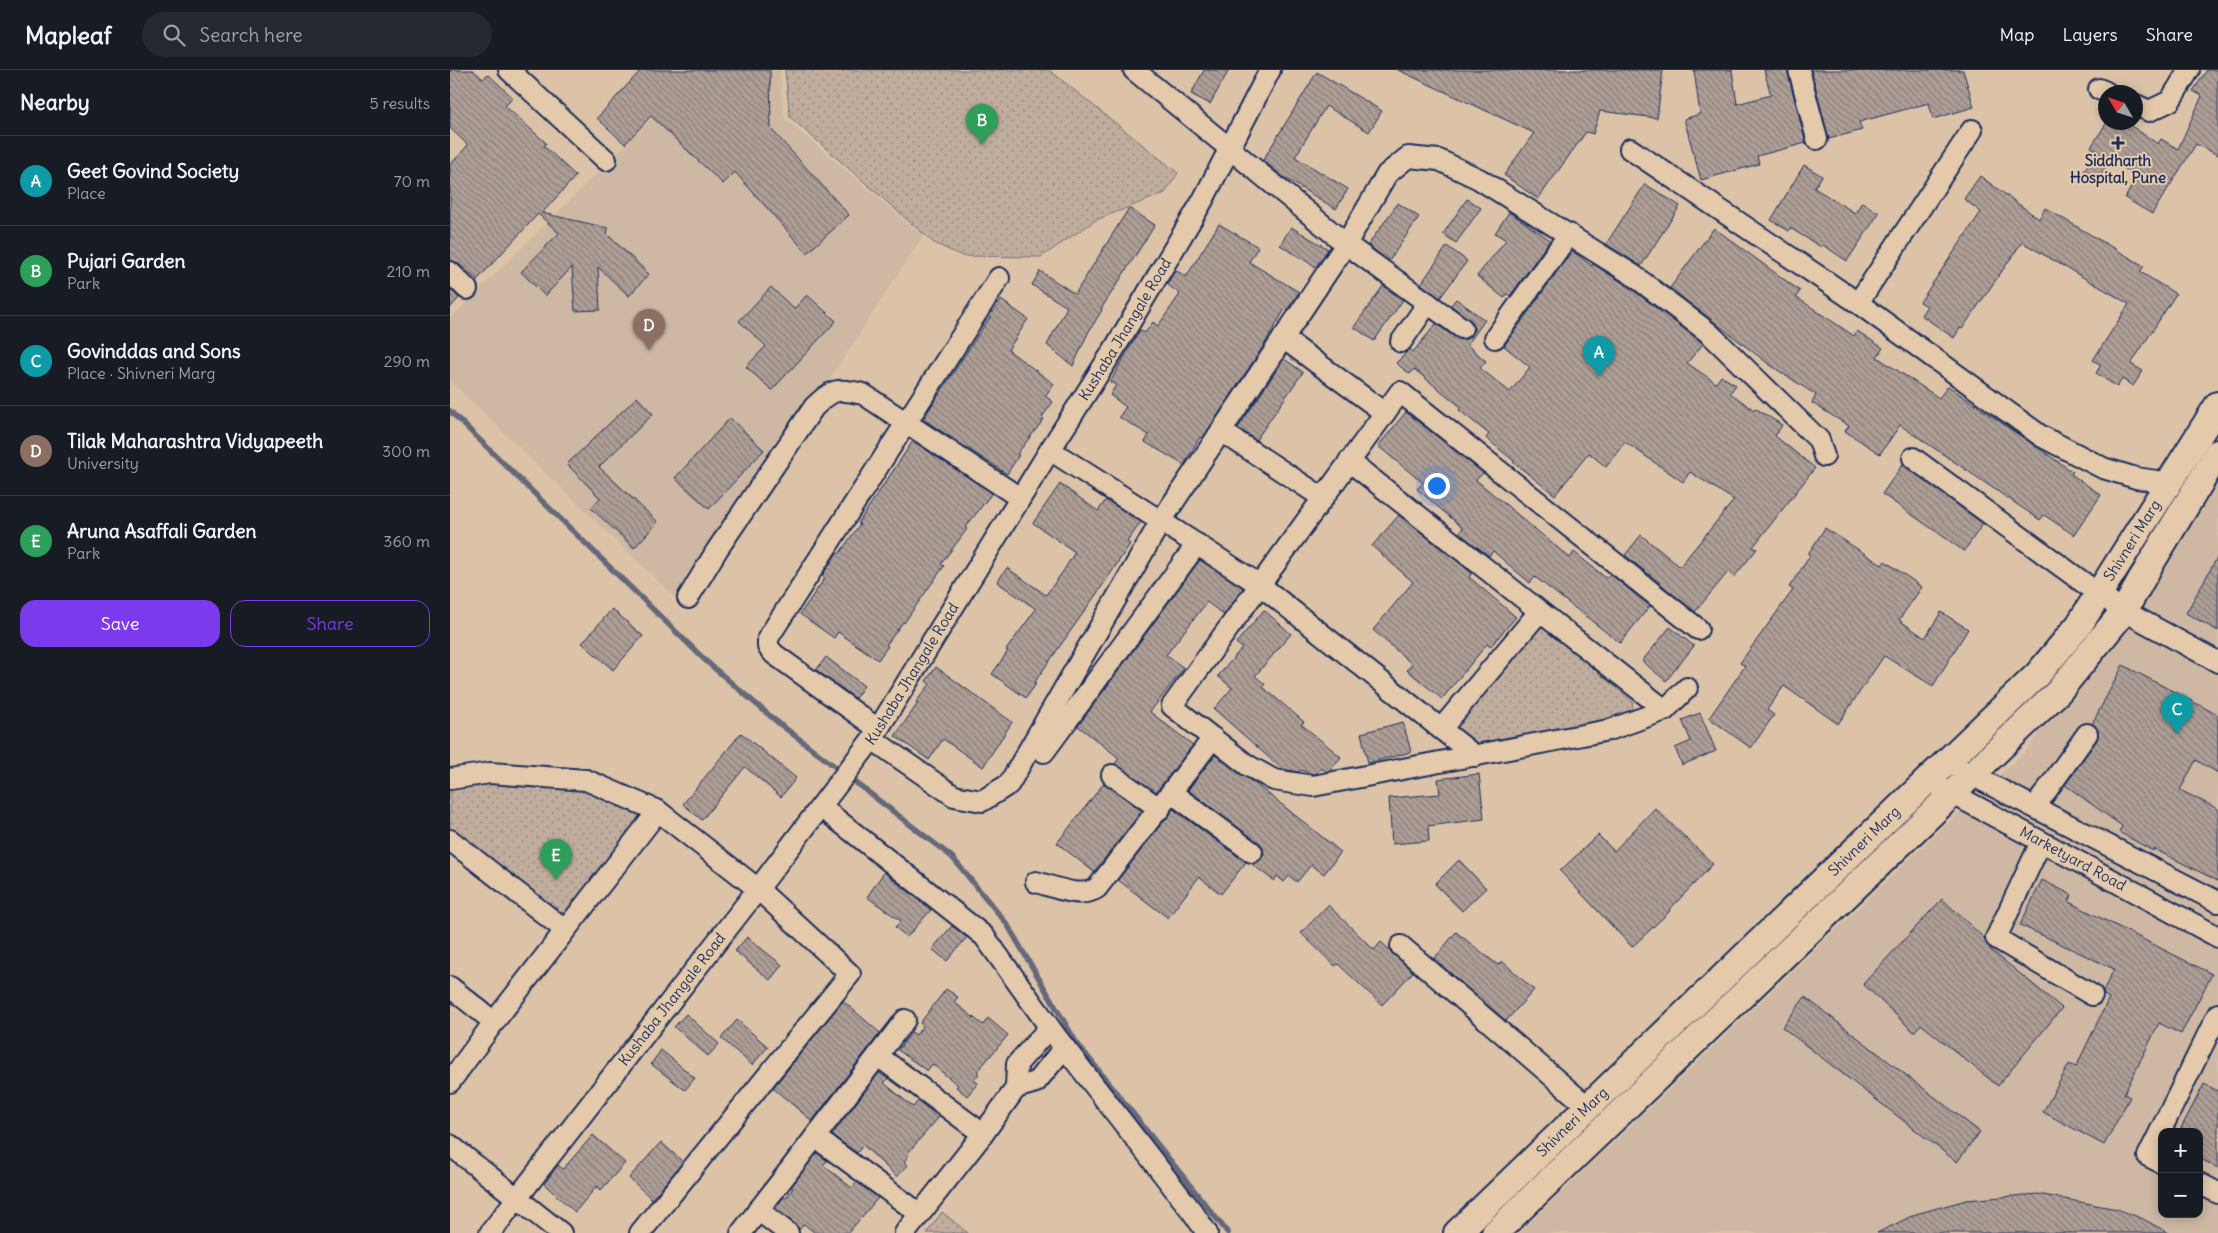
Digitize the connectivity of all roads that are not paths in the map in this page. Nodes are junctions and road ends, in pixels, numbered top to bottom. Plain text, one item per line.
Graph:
1 (509, 70) edge
2 (1134, 70) edge
3 (1799, 70) edge
4 (2189, 70) edge
5 (1268, 71) edge
6 (2143, 108) edge
7 (1972, 130) dead end
8 (1817, 139) dead end
9 (1630, 149) dead end
10 (1230, 150) junction
11 (606, 160) dead end
12 (1569, 234) junction
13 (1346, 244) junction
14 (450, 272) edge
15 (999, 278) dead end
16 (467, 289) dead end
17 (1428, 303) junction
18 (1858, 303) junction
19 (1462, 328) dead end
20 (1283, 338) junction
21 (1495, 338) dead end
22 (1402, 342) dead end
23 (2218, 405) edge
24 (1385, 413) junction
25 (907, 422) junction
26 (1221, 432) junction
27 (1050, 450) junction
28 (1824, 456) dead end
29 (1913, 458) dead end
30 (1349, 461) junction
31 (2207, 464) edge
32 (2170, 483) junction
33 (1020, 498) junction
34 (1323, 498) junction
35 (1161, 521) junction
36 (1197, 544) junction
37 (1260, 585) junction
38 (2098, 594) junction
39 (688, 598) dead end
40 (2124, 611) junction
41 (1539, 612) junction
42 (1698, 629) dead end
43 (2218, 662) edge
44 (1686, 688) dead end
45 (1665, 710) junction
46 (1440, 729) junction
47 (2087, 734) dead end
48 (1213, 738) junction
49 (871, 739) junction
50 (1044, 752) dead end
51 (1475, 756) junction
52 (1948, 762) junction
53 (1972, 775) junction
54 (1112, 776) dead end
55 (450, 779) edge
56 (1929, 780) junction
57 (1172, 793) junction
58 (1952, 794) junction
59 (826, 801) junction
60 (2035, 808) junction
61 (1160, 809) junction
62 (658, 811) junction
63 (450, 840) edge
64 (2041, 842) junction
65 (1252, 852) dead end
66 (1036, 882) dead end
67 (758, 890) junction
68 (2218, 902) edge
69 (565, 930) junction
70 (2218, 937) edge
71 (1401, 946) dead end
72 (450, 987) edge
73 (2092, 995) dead end
74 (2218, 1014) edge
75 (905, 1020) dead end
76 (494, 1022) junction
77 (1049, 1028) junction
78 (1064, 1048) junction
79 (878, 1056) junction
80 (450, 1082) edge
81 (1016, 1088) junction
82 (1588, 1108) junction
83 (2162, 1128) edge
84 (983, 1134) junction
85 (2158, 1136) edge
86 (815, 1137) junction
87 (450, 1145) edge
88 (2158, 1161) edge
89 (2203, 1185) edge
90 (2218, 1193) edge
91 (516, 1199) junction
92 (758, 1210) junction
93 (920, 1214) junction
94 (490, 1233) edge
95 (561, 1233) edge
96 (640, 1233) edge
97 (741, 1233) edge
98 (788, 1233) edge
99 (905, 1233) edge
100 (1207, 1233) edge
101 (1457, 1233) edge
102 (1495, 1233) edge

1 - 11 street
2 - 10 street
3 - 8 street
4 - 6 street
5 - 10 street, Kushaba Jhangale Road
7 - 18 street
9 - 18 street
10 - 13 street
10 - 27 street, Kushaba Jhangale Road
12 - 13 street
12 - 21 street
12 - 28 street
13 - 17 street
13 - 20 street
14 - 16 street
15 - 25 street
17 - 19 street
17 - 22 street
18 - 32 street
20 - 24 street
20 - 26 street
23 - 31 main road, Shivneri Marg
24 - 30 street
24 - 42 street
25 - 33 street
25 - 39 street
25 - 49 street
26 - 34 street
26 - 35 street
27 - 33 street, Kushaba Jhangale Road
27 - 35 street
29 - 38 street
30 - 34 street
30 - 41 street
31 - 32 main road, Shivneri Marg
31 - 40 main road, Shivneri Marg
32 - 38 main road, Shivneri Marg
33 - 49 street, Kushaba Jhangale Road
34 - 37 street
35 - 36 street
35 - 49 street
36 - 37 street
36 - 50 street
37 - 46 street
37 - 48 street
38 - 40 street
38 - 52 main road, Shivneri Marg
40 - 43 street
40 - 53 main road, Shivneri Marg
41 - 45 street
41 - 46 street
44 - 45 street
45 - 51 street
46 - 51 street
47 - 60 street
48 - 51 street
48 - 57 street
49 - 59 street, Kushaba Jhangale Road
52 - 53 street, Marketyard Road
52 - 56 main road, Shivneri Marg
53 - 58 main road, Shivneri Marg
53 - 60 street, Marketyard Road
54 - 61 street
55 - 62 street
56 - 58 street, Marketyard Road
56 - 82 main road, Shivneri Marg
57 - 61 street
57 - 65 street
58 - 64 street, Marketyard Road
58 - 102 main road, Shivneri Marg
59 - 67 street, Kushaba Jhangale Road
59 - 77 street
60 - 68 street, Marketyard Road
61 - 66 street
62 - 67 street
62 - 69 street
63 - 69 street
64 - 70 street, Marketyard Road
64 - 73 street
67 - 91 street, Kushaba Jhangale Road
67 - 96 street
69 - 76 street
71 - 82 street
72 - 76 street
74 - 83 street
75 - 79 street
76 - 80 street
77 - 78 street
77 - 81 street
78 - 81 street
78 - 100 street
79 - 84 street
79 - 86 street
81 - 84 street
82 - 101 main road, Shivneri Marg
84 - 93 street
85 - 88 street
86 - 92 street
86 - 93 street
87 - 91 street
89 - 90 street
91 - 94 street, Kushaba Jhangale Road
91 - 95 street
92 - 97 street
92 - 98 street
93 - 99 street

